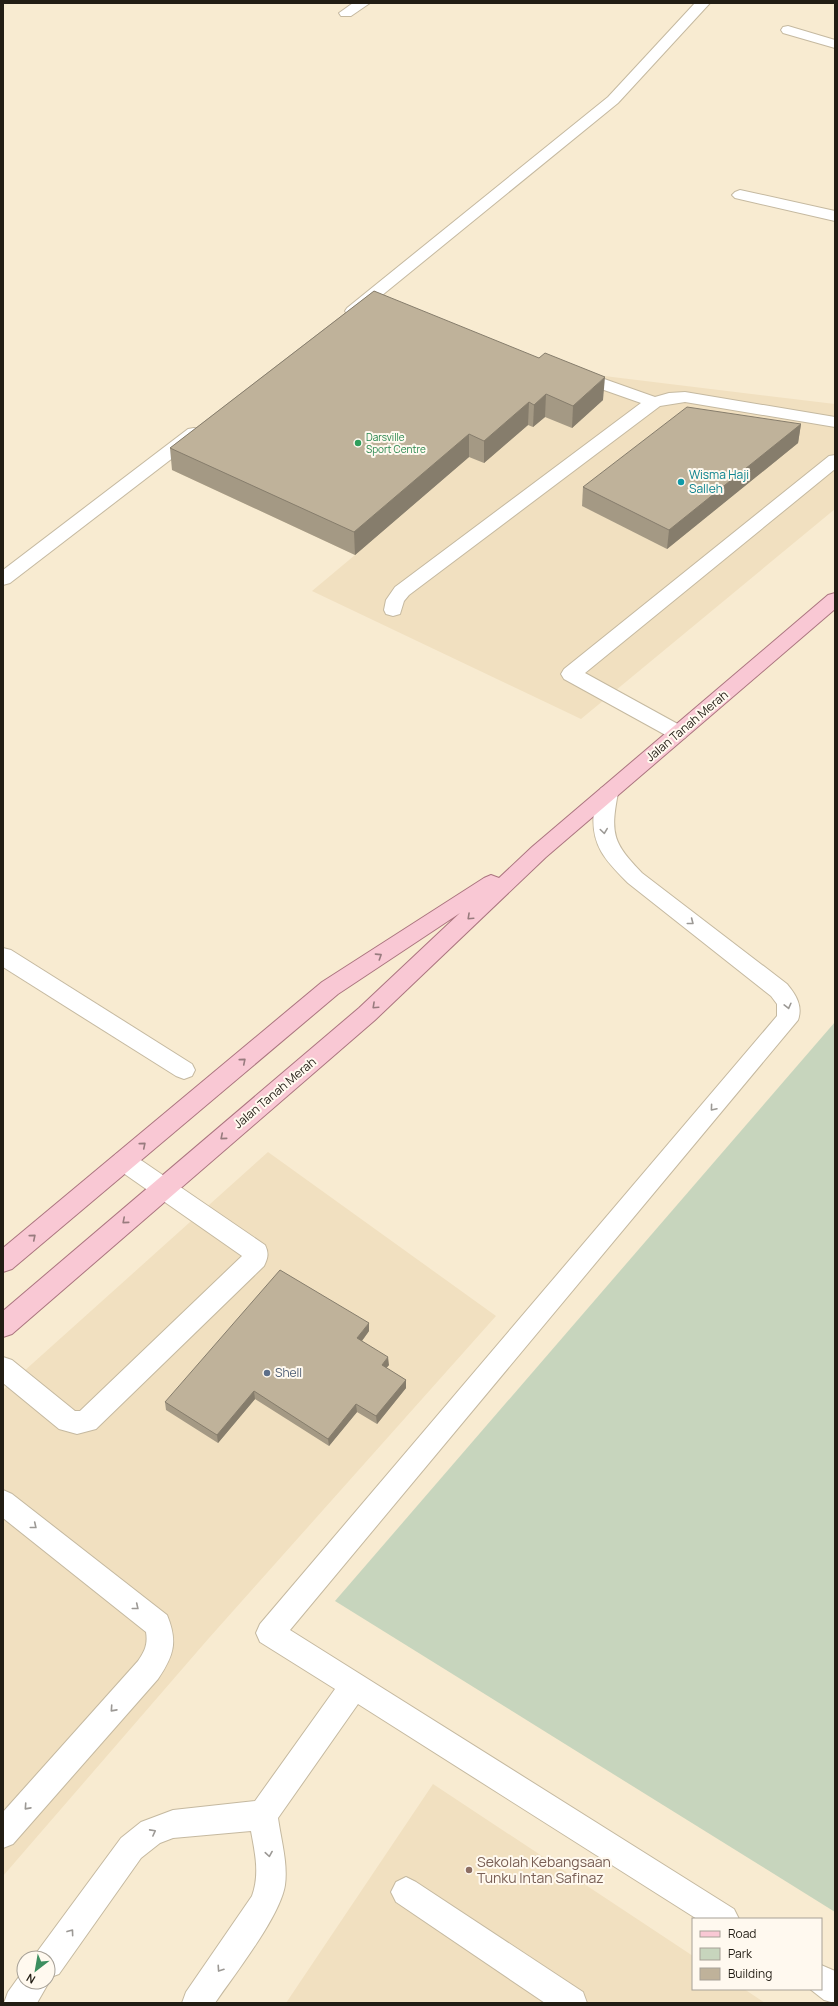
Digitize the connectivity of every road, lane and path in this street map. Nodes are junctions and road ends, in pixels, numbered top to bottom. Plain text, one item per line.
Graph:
1 (363, 3) edge
2 (703, 3) edge
3 (346, 12) dead end
4 (788, 30) dead end
5 (835, 44) edge
6 (740, 195) dead end
7 (835, 216) edge
8 (342, 319) edge
9 (564, 370) edge
10 (654, 402) junction
11 (835, 422) edge
12 (204, 425) edge
13 (835, 460) edge
14 (3, 579) edge
15 (835, 600) edge
16 (392, 610) dead end
17 (678, 733) junction
18 (608, 793) junction
19 (539, 852) junction
20 (3, 956) edge
21 (184, 1070) dead end
22 (124, 1161) junction
23 (163, 1188) junction
24 (3, 1262) edge
25 (3, 1326) edge
26 (3, 1368) edge
27 (3, 1502) edge
28 (354, 1686) junction
29 (263, 1815) junction
30 (3, 1834) edge
31 (406, 1892) dead end
32 (722, 1918) edge
33 (56, 1952) edge
34 (822, 1981) edge
35 (835, 1989) edge
36 (28, 1990) edge
37 (19, 2003) edge
38 (197, 2003) edge
39 (572, 2003) edge

1 - 3 street
2 - 8 street
4 - 5 street
6 - 7 street
9 - 10 street
10 - 11 street
10 - 16 street
12 - 14 street
13 - 17 street
15 - 17 main road, Jalan Tanah Merah
17 - 18 main road, Jalan Tanah Merah
18 - 19 main road, Jalan Tanah Merah
18 -> 28 street
22 -> 19 main road, Jalan Tanah Merah
19 -> 23 main road, Jalan Tanah Merah
20 - 21 street
22 - 23 street
24 -> 22 main road, Jalan Tanah Merah
23 -> 25 main road, Jalan Tanah Merah
23 - 26 street
27 -> 30 street
28 - 29 street
28 - 32 street
33 -> 29 street
29 -> 38 street
31 - 39 street
34 - 35 street
36 - 37 street

